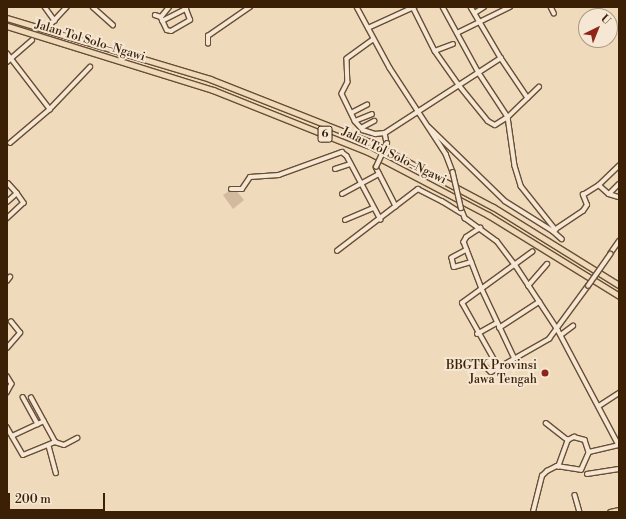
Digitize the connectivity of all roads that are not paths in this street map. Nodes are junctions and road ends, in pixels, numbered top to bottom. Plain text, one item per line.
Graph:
1 (45, 7) edge
2 (67, 7) edge
3 (93, 7) edge
4 (169, 7) edge
5 (250, 7) edge
6 (358, 7) edge
7 (414, 7) edge
8 (443, 7) edge
9 (471, 7) edge
10 (484, 7) edge
11 (510, 7) edge
12 (551, 7) edge
13 (185, 8) edge
14 (475, 13) junction
15 (554, 13) dead end
16 (155, 15) dead end
17 (7, 18) edge
18 (162, 19) junction
19 (55, 21) junction
20 (480, 23) junction
21 (51, 24) tunnel mouth
22 (113, 25) dead end
23 (7, 26) edge
24 (368, 28) junction
25 (457, 33) junction
26 (32, 40) tunnel mouth
27 (373, 40) junction
28 (208, 44) dead end
29 (453, 44) dead end
30 (435, 51) junction
31 (7, 53) edge
32 (12, 58) junction
33 (501, 58) junction
34 (7, 62) edge
35 (90, 67) dead end
36 (479, 73) junction
37 (458, 85) junction
38 (539, 87) dead end
39 (528, 98) junction
40 (367, 105) dead end
41 (50, 109) junction
42 (351, 112) junction
43 (419, 112) junction
44 (372, 114) dead end
45 (508, 117) junction
46 (355, 121) junction
47 (374, 121) dead end
48 (429, 127) junction
49 (361, 128) junction
50 (385, 133) junction
51 (10, 143) dead end
52 (350, 164) junction
53 (619, 166) edge
54 (335, 169) dead end
55 (380, 174) junction
56 (7, 183) edge
57 (619, 184) edge
58 (361, 185) junction
59 (599, 185) junction
60 (231, 189) dead end
61 (17, 193) junction
62 (342, 194) dead end
63 (609, 194) junction
64 (619, 197) edge
65 (7, 202) edge
66 (396, 206) junction
67 (373, 208) junction
68 (461, 213) junction
69 (7, 219) edge
70 (345, 220) dead end
71 (381, 220) junction
72 (481, 228) junction
73 (554, 231) junction
74 (562, 239) dead end
75 (619, 241) edge
76 (467, 250) junction
77 (337, 251) dead end
78 (532, 252) dead end
79 (471, 262) junction
80 (547, 264) dead end
81 (516, 266) junction
82 (10, 277) dead end
83 (7, 281) edge
84 (619, 285) edge
85 (528, 286) junction
86 (482, 289) junction
87 (619, 296) edge
88 (539, 302) junction
89 (11, 322) dead end
90 (497, 323) junction
91 (573, 326) dead end
92 (499, 328) junction
93 (558, 330) junction
94 (478, 334) junction
95 (561, 335) junction
96 (7, 348) edge
97 (514, 357) junction
98 (481, 362) dead end
99 (498, 367) junction
100 (7, 376) edge
101 (7, 393) edge
102 (619, 393) edge
103 (23, 397) dead end
104 (31, 398) dead end
105 (599, 406) junction
106 (44, 421) junction
107 (546, 423) dead end
108 (38, 424) junction
109 (7, 427) edge
110 (12, 436) junction
111 (78, 438) dead end
112 (568, 440) junction
113 (55, 442) junction
114 (619, 445) edge
115 (49, 446) junction
116 (589, 452) junction
117 (558, 467) junction
118 (619, 469) edge
119 (56, 473) dead end
120 (587, 474) dead end
121 (575, 495) dead end
122 (619, 510) edge
123 (533, 512) edge
124 (580, 512) edge
125 (610, 512) edge

1 - 19 street
2 - 19 street
3 - 22 street
4 - 18 street
5 - 28 street
6 - 24 street
7 - 24 street
7 - 30 street
8 - 25 street
9 - 14 street
10 - 14 street
11 - 20 street
12 - 15 street
13 - 18 street
13 - 18 street
14 - 20 street
16 - 18 street
17 - 84 highway, Jalan Tol Solo–Ngawi / 6
19 - 21 street
20 - 25 street
20 - 33 street
23 - 87 highway, Jalan Tol Solo–Ngawi / 6
24 - 27 street
25 - 36 street
26 - 32 street
27 - 42 street
27 - 43 street
29 - 30 street
30 - 37 street
31 - 32 street
32 - 34 street
32 - 41 street
33 - 36 street
33 - 39 street
35 - 41 street
36 - 37 street
36 - 45 street
37 - 43 street
37 - 45 street
38 - 39 street
39 - 45 street
40 - 42 street
41 - 51 street
42 - 46 street
43 - 48 street
43 - 50 street
44 - 46 street
45 - 73 street
46 - 49 street
47 - 49 street
48 - 68 street, bridge
48 - 73 street
49 - 50 street
50 - 55 street, bridge
52 - 54 street
52 - 58 street
52 - 60 street
53 - 59 street
55 - 58 street
55 - 66 street
56 - 61 street
57 - 63 street
58 - 62 street
58 - 67 street
59 - 63 street
59 - 73 street
61 - 65 street
61 - 69 street
63 - 64 street
66 - 68 street
66 - 71 street
67 - 70 street
67 - 71 street
68 - 72 street
71 - 77 street
72 - 76 street
72 - 81 street
73 - 74 street
75 - 93 street, bridge
76 - 79 street
76 - 79 street
78 - 81 street
79 - 86 street
80 - 85 street
81 - 85 street
81 - 86 street
82 - 83 street
85 - 88 street
86 - 90 street
86 - 94 street
88 - 92 street
88 - 93 street
89 - 96 street
90 - 92 street
90 - 94 street
91 - 95 street
92 - 97 street
93 - 95 street
93 - 97 street
94 - 99 street
95 - 105 street
97 - 99 street
98 - 99 street
100 - 101 street
102 - 105 street
103 - 108 street
104 - 106 street
105 - 114 street
106 - 108 street
106 - 113 street
107 - 112 street
108 - 110 street
109 - 110 street
110 - 115 street
111 - 113 street
112 - 116 street
112 - 117 street
113 - 115 street
114 - 116 street
115 - 119 street
116 - 117 street
117 - 123 street
118 - 120 street
121 - 124 street
122 - 125 main road

